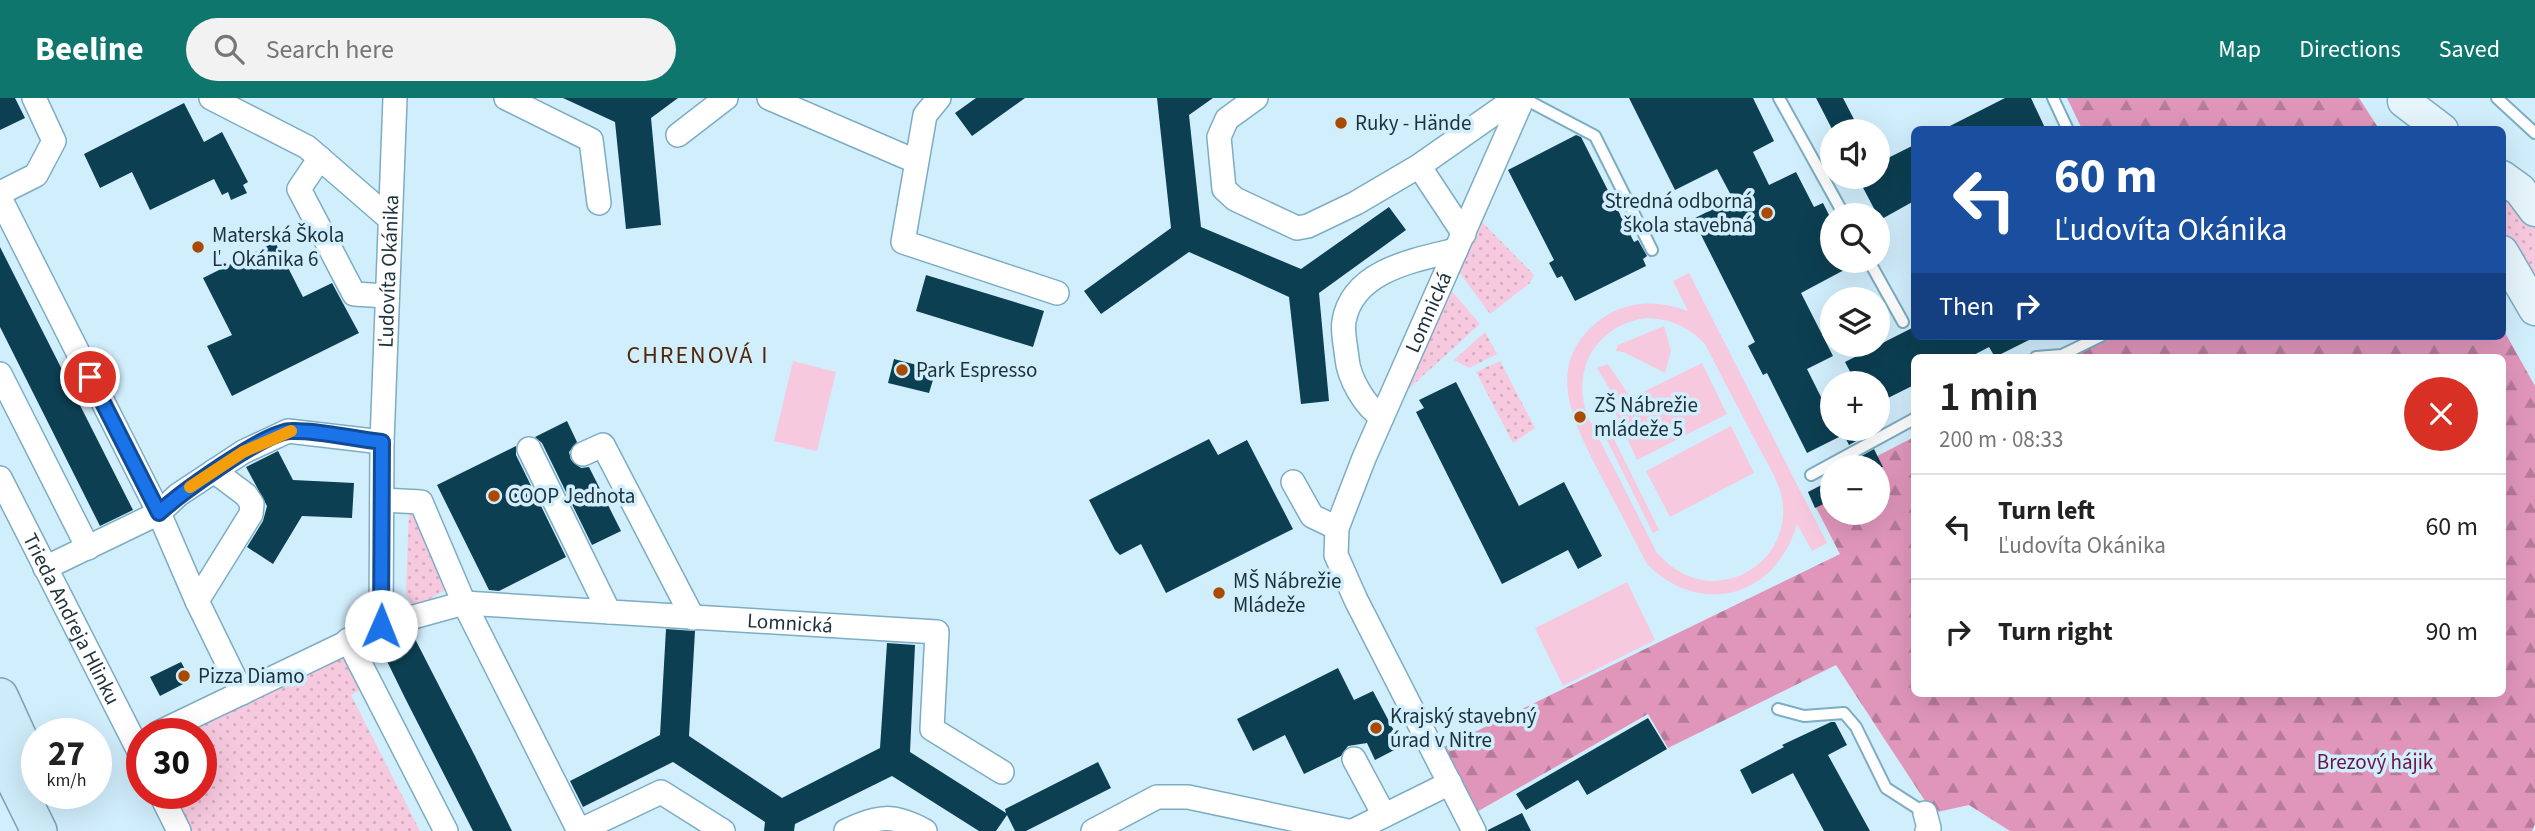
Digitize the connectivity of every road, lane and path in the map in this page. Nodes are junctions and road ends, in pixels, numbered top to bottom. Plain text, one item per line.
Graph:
1 (34, 98) edge
2 (395, 98) edge
3 (506, 98) edge
4 (726, 98) edge
5 (769, 98) edge
6 (939, 98) edge
7 (1256, 98) edge
8 (1516, 98) edge
9 (1523, 98) edge
10 (1779, 98) edge
11 (2053, 98) edge
12 (2497, 98) edge
13 (2404, 99) edge
14 (224, 101) edge
15 (2066, 126) edge
16 (2421, 126) edge
17 (2437, 126) edge
18 (2535, 133) edge
19 (678, 135) dead end
20 (320, 158) junction
21 (915, 161) junction
22 (1419, 166) junction
23 (0, 196) edge
24 (599, 203) dead end
25 (1837, 203) edge
26 (390, 219) junction
27 (1460, 242) junction
28 (1652, 250) dead end
29 (2506, 259) edge
30 (1876, 273) edge
31 (1058, 293) dead end
32 (387, 296) junction
33 (2535, 309) edge
34 (1903, 322) dead end
35 (2093, 340) edge
36 (2064, 354) edge
37 (0, 374) edge
38 (1382, 417) junction
39 (1911, 421) edge
40 (382, 442) junction
41 (529, 449) dead end
42 (583, 454) dead end
43 (214, 471) junction
44 (1811, 475) dead end
45 (0, 478) edge
46 (1293, 482) dead end
47 (382, 500) junction
48 (159, 513) junction
49 (1337, 528) junction
50 (88, 548) junction
51 (45, 568) junction
52 (197, 601) junction
53 (464, 603) junction
54 (609, 612) junction
55 (693, 618) junction
56 (381, 626) junction
57 (348, 640) junction
58 (242, 693) junction
59 (0, 696) edge
60 (1778, 709) dead end
61 (190, 718) edge
62 (126, 721) edge
63 (21, 742) edge
64 (0, 752) edge
65 (1354, 759) dead end
66 (1002, 772) dead end
67 (1450, 783) junction
68 (53, 809) edge
69 (168, 809) edge
70 (1384, 815) junction
71 (1926, 822) edge
72 (39, 831) edge
73 (65, 831) edge
74 (179, 831) edge
75 (446, 831) edge
76 (579, 831) edge
77 (723, 831) edge
78 (846, 831) edge
79 (925, 831) edge
80 (1093, 831) edge
81 (1351, 831) edge
82 (1474, 831) edge

1 - 23 street
2 - 26 street, Ľudovíta Okánika
3 - 24 street
4 - 19 street
5 - 21 street
6 - 21 street
7 - 22 street
8 - 22 street
9 - 27 street, Lomnická
9 - 28 lane
10 - 25 lane
11 - 15 lane
12 - 18 lane
13 - 16 street
13 - 17 street
14 - 20 street
20 - 26 street
20 - 32 street
21 - 31 street
22 - 27 street
23 - 48 street
26 - 32 street, Ľudovíta Okánika
27 - 38 street, Lomnická
27 - 38 street
29 - 33 street
30 - 34 lane
32 - 40 street, Ľudovíta Okánika
35 - 36 lane
37 - 50 street
38 - 49 street, Lomnická
39 - 44 lane
40 - 43 street
40 - 47 street, Ľudovíta Okánika
41 - 54 street
42 - 55 street
43 - 48 street
43 - 52 street
45 - 51 street, Trieda Andreja Hlinku
46 - 49 street
47 - 53 street
47 - 56 street, Ľudovíta Okánika
48 - 50 street
48 - 52 street
49 - 67 street, Lomnická
50 - 51 street
51 - 62 street, Trieda Andreja Hlinku
52 - 58 street
53 - 54 street, Lomnická
53 - 56 street, Lomnická
53 - 76 street
54 - 55 street, Lomnická
55 - 66 street, Lomnická
56 - 57 street, Lomnická
57 - 58 street, Lomnická
57 - 75 street
58 - 61 street, Lomnická
59 - 63 main road
60 - 71 lane
64 - 72 main road
65 - 70 street
67 - 70 street
67 - 82 street, Lomnická
68 - 73 main road
69 - 74 street
70 - 81 street
76 - 77 street
78 - 79 street
80 - 81 street

